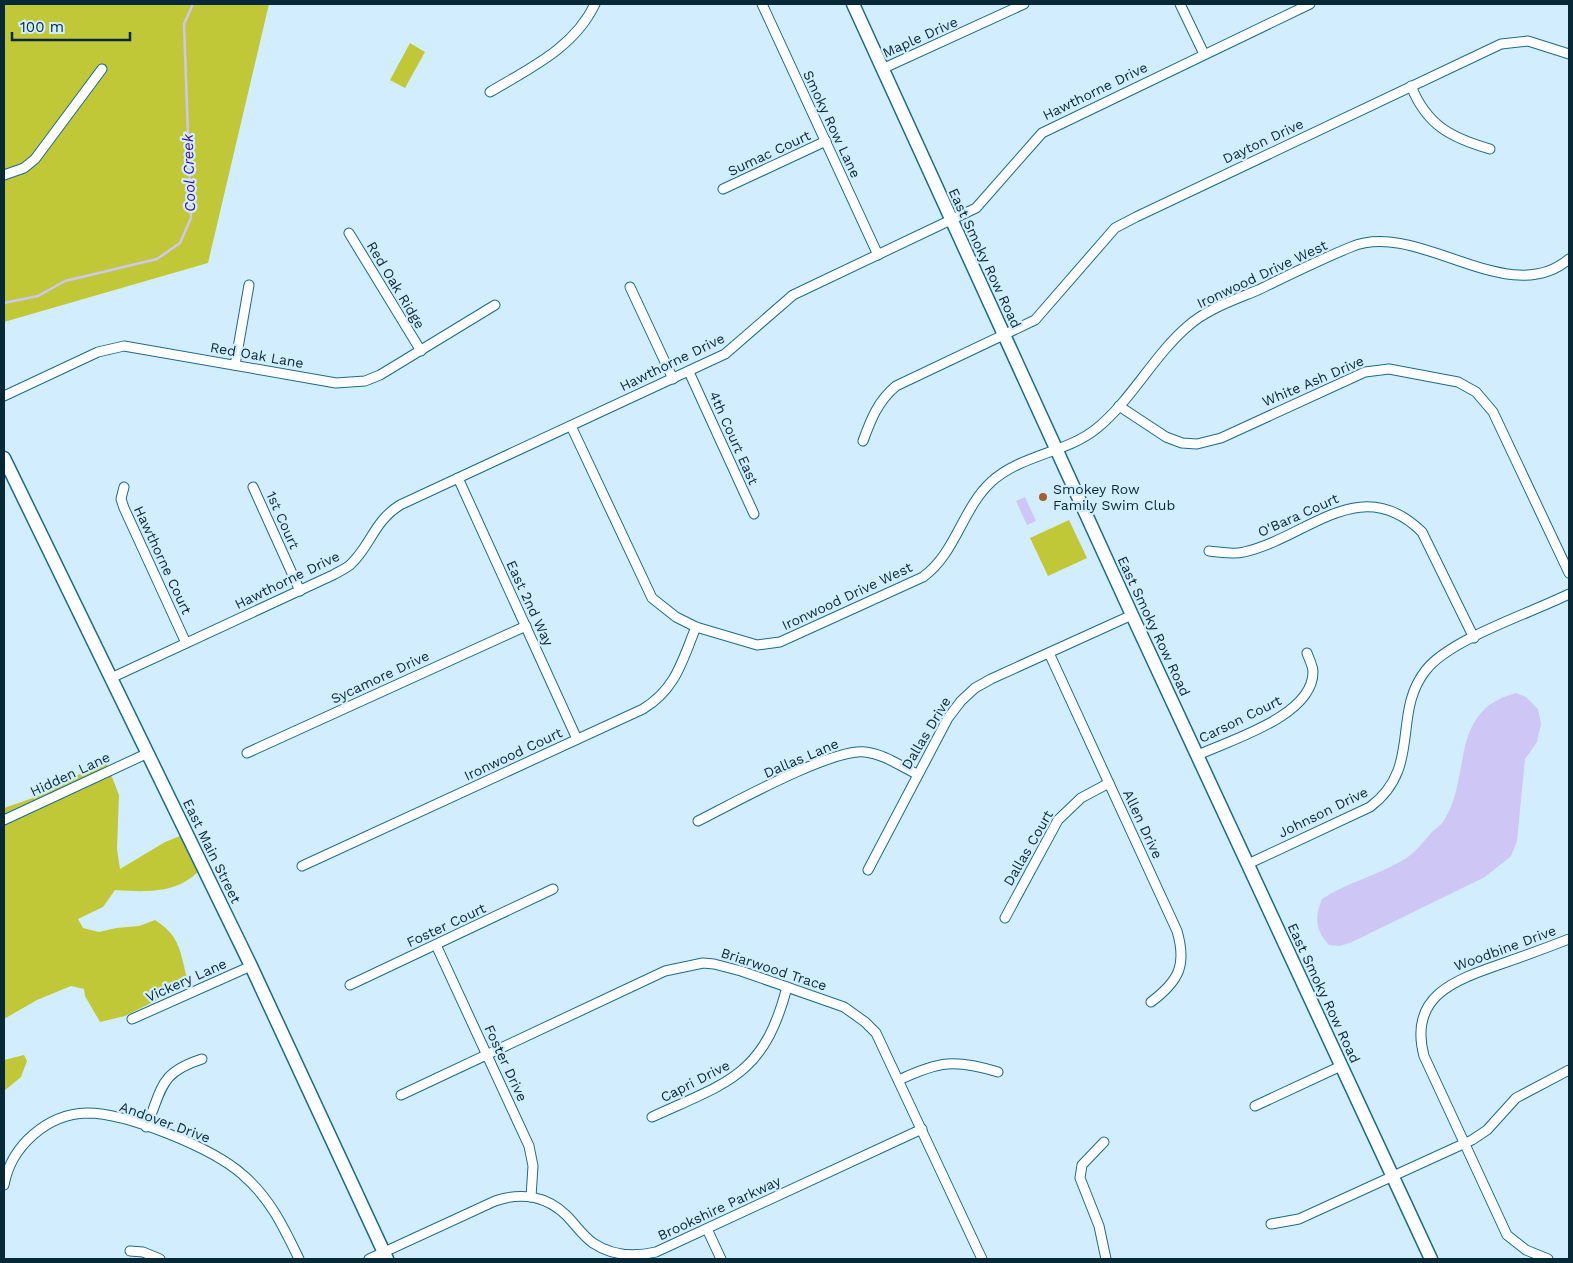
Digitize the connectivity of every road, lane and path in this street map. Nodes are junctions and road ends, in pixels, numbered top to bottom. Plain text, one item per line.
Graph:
1 (596, 4) edge
2 (762, 4) edge
3 (853, 4) edge
4 (1024, 4) edge
5 (1180, 4) edge
6 (1310, 4) edge
7 (1204, 54) junction
8 (1569, 54) edge
9 (102, 69) dead end
10 (882, 69) junction
11 (1410, 86) junction
12 (490, 92) dead end
13 (826, 142) junction
14 (1490, 149) dead end
15 (4, 175) edge
16 (723, 189) dead end
17 (951, 221) junction
18 (349, 233) dead end
19 (878, 255) junction
20 (1569, 259) edge
21 (249, 285) dead end
22 (630, 286) dead end
23 (495, 305) dead end
24 (1004, 335) junction
25 (421, 351) junction
26 (235, 365) junction
27 (689, 372) junction
28 (673, 379) junction
29 (4, 396) edge
30 (1119, 406) junction
31 (572, 426) junction
32 (863, 441) dead end
33 (1056, 448) junction
34 (4, 458) edge
35 (458, 478) junction
36 (124, 486) dead end
37 (253, 488) dead end
38 (754, 514) dead end
39 (1209, 551) dead end
40 (1569, 573) edge
41 (300, 591) junction
42 (1569, 594) edge
43 (1132, 615) junction
44 (526, 626) junction
45 (696, 627) junction
46 (1474, 638) junction
47 (186, 643) junction
48 (1049, 653) junction
49 (1307, 653) dead end
50 (111, 678) junction
51 (578, 739) junction
52 (148, 753) junction
53 (247, 754) dead end
54 (1198, 755) junction
55 (917, 774) junction
56 (1109, 783) junction
57 (4, 820) edge
58 (698, 821) dead end
59 (1248, 864) junction
60 (302, 866) dead end
61 (868, 870) dead end
62 (553, 889) dead end
63 (1005, 918) dead end
64 (1569, 939) edge
65 (436, 945) junction
66 (250, 966) junction
67 (350, 985) dead end
68 (787, 987) junction
69 (1151, 1002) dead end
70 (132, 1019) dead end
71 (487, 1054) junction
72 (202, 1059) dead end
73 (1341, 1066) junction
74 (998, 1072) dead end
75 (1568, 1073) edge
76 (899, 1080) junction
77 (401, 1094) dead end
78 (1255, 1106) dead end
79 (652, 1117) dead end
80 (146, 1127) junction
81 (922, 1129) junction
82 (1104, 1142) dead end
83 (1464, 1144) junction
84 (1392, 1176) junction
85 (4, 1182) edge
86 (532, 1197) junction
87 (1271, 1224) dead end
88 (707, 1229) junction
89 (130, 1251) dead end
90 (385, 1256) edge
91 (616, 1256) edge
92 (160, 1259) edge
93 (299, 1259) edge
94 (369, 1259) edge
95 (722, 1259) edge
96 (982, 1259) edge
97 (1106, 1259) edge
98 (1431, 1259) edge
99 (1548, 1259) edge

1 - 12 street
2 - 13 street, Smoky Row Lane
3 - 10 street, East Smoky Row Road
4 - 10 street, Maple Drive
5 - 7 street
6 - 7 street, Hawthorne Drive
7 - 17 street, Hawthorne Drive
8 - 11 street, Dayton Drive
9 - 15 street
10 - 17 street, East Smoky Row Road
11 - 14 street
11 - 24 street, Dayton Drive
13 - 16 street, Sumac Court
13 - 19 street, Smoky Row Lane
17 - 19 street, Hawthorne Drive
17 - 24 street, East Smoky Row Road
18 - 25 street, Red Oak Ridge
19 - 27 street, Hawthorne Drive
20 - 30 street, Ironwood Drive West
21 - 26 street
22 - 28 street
23 - 25 street, Red Oak Lane
24 - 32 street, Dayton Drive
24 - 33 street, East Smoky Row Road
25 - 26 street, Red Oak Lane
26 - 29 street, Red Oak Lane
27 - 28 street, Hawthorne Drive
27 - 38 street, 4th Court East
28 - 31 street, Hawthorne Drive
30 - 33 street, Ironwood Drive West
30 - 40 street, White Ash Drive
31 - 35 street, Hawthorne Drive
31 - 45 street, Ironwood Drive West
33 - 43 street, East Smoky Row Road
33 - 45 street, Ironwood Drive West
34 - 50 street, East Main Street
35 - 41 street, Hawthorne Drive
35 - 44 street, East 2nd Way
36 - 47 street, Hawthorne Court
37 - 41 street, 1st Court
39 - 46 street, O'Bara Court
41 - 47 street, Hawthorne Drive
42 - 46 street, Johnson Drive
43 - 48 street, Dallas Drive
43 - 54 street, East Smoky Row Road
44 - 51 street, East 2nd Way
44 - 53 street, Sycamore Drive
45 - 51 street, Ironwood Court
46 - 59 street, Johnson Drive
47 - 50 street, Hawthorne Drive
48 - 55 street, Dallas Drive
48 - 56 street, Allen Drive
49 - 54 street, Carson Court
50 - 52 street, East Main Street
51 - 60 street, Ironwood Court
52 - 57 street, Hidden Lane
52 - 66 street, East Main Street
54 - 59 street, East Smoky Row Road
55 - 58 street, Dallas Lane
55 - 61 street, Dallas Drive
56 - 63 street, Dallas Court
56 - 69 street, Allen Drive
59 - 73 street, East Smoky Row Road
62 - 65 street, Foster Court
64 - 83 street, Woodbine Drive
65 - 67 street, Foster Court
65 - 71 street, Foster Drive
66 - 70 street, Vickery Lane
66 - 90 street, East Main Street
68 - 71 street, Briarwood Trace
68 - 76 street, Briarwood Trace
68 - 79 street, Capri Drive
71 - 77 street, Briarwood Trace
71 - 86 street, Foster Drive
72 - 80 street
73 - 78 street
73 - 84 street, East Smoky Row Road
74 - 76 street
75 - 83 street
76 - 81 street, Briarwood Trace
80 - 85 street, Andover Drive
80 - 93 street, Andover Drive
81 - 88 street, Brookshire Parkway
81 - 96 street, Briarwood Trace
82 - 97 street
83 - 84 street
83 - 99 street, Woodbine Drive
84 - 87 street
84 - 98 street, East Smoky Row Road
86 - 90 street, Brookshire Parkway
86 - 91 street, Brookshire Parkway
88 - 91 street, Brookshire Parkway
88 - 95 street
89 - 92 street
90 - 94 street, Brookshire Parkway

